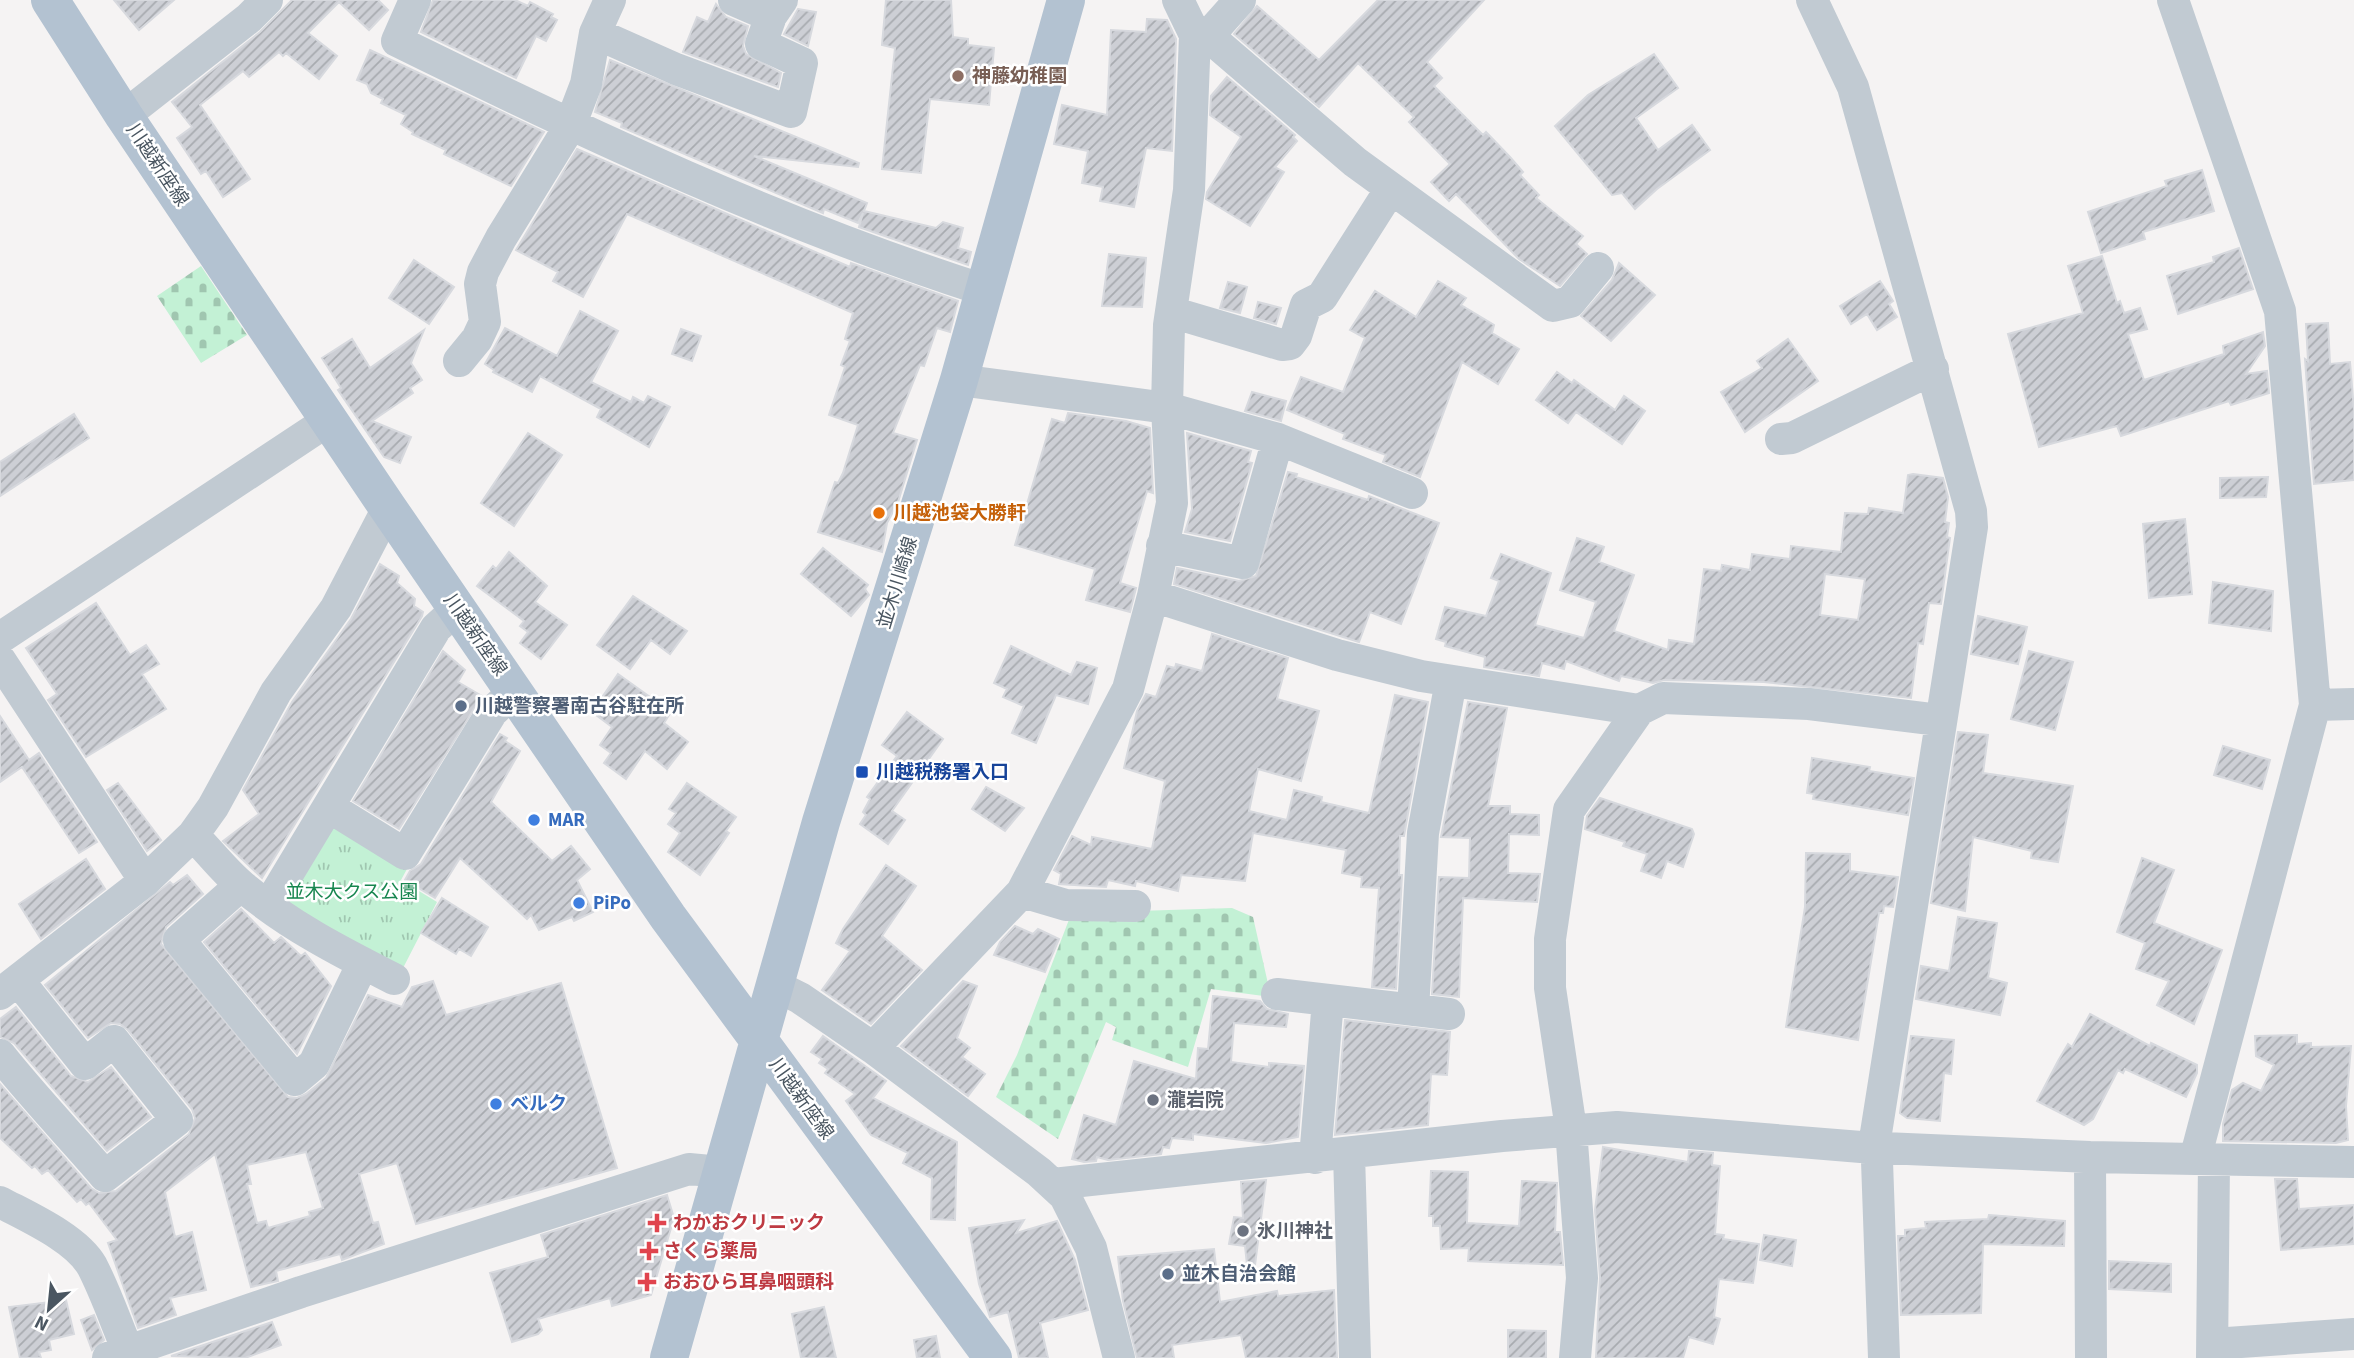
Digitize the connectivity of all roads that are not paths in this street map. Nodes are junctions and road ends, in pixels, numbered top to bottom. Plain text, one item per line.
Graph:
1 (50, 0) edge
2 (267, 0) edge
3 (415, 0) edge
4 (610, 0) edge
5 (734, 0) edge
6 (1066, 0) edge
7 (1178, 0) edge
8 (1240, 0) edge
9 (1812, 0) edge
10 (2173, 0) edge
11 (777, 8) edge
12 (595, 33) junction
13 (1201, 36) junction
14 (124, 116) junction
15 (570, 126) junction
16 (1390, 190) junction
17 (1598, 268) dead end
18 (984, 290) junction
19 (1171, 312) junction
20 (459, 360) dead end
21 (1933, 369) junction
22 (959, 380) junction
23 (1167, 408) junction
24 (329, 420) junction
25 (1278, 439) junction
26 (1781, 439) dead end
27 (1412, 494) dead end
28 (388, 508) junction
29 (1162, 546) junction
30 (1153, 596) junction
31 (457, 609) junction
32 (0, 638) edge
33 (0, 660) edge
34 (1451, 681) junction
35 (514, 691) junction
36 (2354, 704) edge
37 (2315, 705) junction
38 (1639, 710) junction
39 (1939, 720) junction
40 (329, 807) junction
41 (193, 835) junction
42 (145, 881) junction
43 (241, 885) junction
44 (1022, 892) junction
45 (269, 905) junction
46 (1135, 906) dead end
47 (363, 963) junction
48 (394, 979) dead end
49 (774, 985) junction
50 (9, 987) edge
51 (1276, 994) dead end
52 (1328, 1000) junction
53 (1413, 1010) junction
54 (1449, 1014) dead end
55 (760, 1043) junction
56 (873, 1048) junction
57 (0, 1055) edge
58 (1571, 1129) junction
59 (1876, 1146) junction
60 (1349, 1154) junction
61 (2090, 1157) junction
62 (1315, 1158) junction
63 (2205, 1160) junction
64 (2354, 1162) edge
65 (721, 1172) junction
66 (1053, 1184) junction
67 (0, 1202) edge
68 (2354, 1334) edge
69 (2213, 1351) edge
70 (118, 1354) edge
71 (669, 1358) edge
72 (993, 1358) edge
73 (1119, 1358) edge
74 (1355, 1358) edge
75 (1575, 1358) edge
76 (1884, 1358) edge
77 (2091, 1358) edge

1 - 14 main road, 川越新座線
2 - 14 street
3 - 15 street
4 - 12 street
5 - 11 street
6 - 18 main road, 並木川崎線
7 - 13 street
8 - 13 street
9 - 21 street
10 - 37 street
11 - 12 street
12 - 15 street
13 - 16 street
13 - 19 street
14 - 24 main road, 川越新座線
15 - 18 street
15 - 20 street
16 - 17 street
16 - 19 street
18 - 22 main road, 並木川崎線
19 - 23 street
21 - 26 street
21 - 39 street
22 - 23 street
22 - 49 main road, 並木川崎線
23 - 25 street
23 - 29 street
24 - 28 main road, 川越新座線
24 - 32 street
25 - 27 street
25 - 29 street
28 - 31 main road, 川越新座線
28 - 41 street
29 - 30 street
30 - 34 street
30 - 44 street
31 - 35 main road, 川越新座線
31 - 40 street
33 - 42 street
34 - 38 street
34 - 53 street
35 - 40 street
35 - 55 main road, 川越新座線
36 - 37 street
37 - 63 street
38 - 39 street
38 - 58 street
39 - 59 street
40 - 45 street
41 - 42 street
41 - 43 street
42 - 50 street
43 - 45 street
43 - 47 street
44 - 46 street
44 - 56 street
45 - 47 street
47 - 48 street
49 - 55 main road, 並木川崎線
49 - 56 street
50 - 57 street
51 - 52 street
52 - 53 street
52 - 62 street
53 - 54 street
55 - 65 main road, 並木川崎線
55 - 72 main road, 川越新座線
56 - 66 street
58 - 59 street
58 - 60 street
58 - 75 street
59 - 61 street
59 - 76 street
60 - 62 street
60 - 74 street
61 - 63 street
61 - 77 street
62 - 66 street
63 - 64 street
63 - 69 street
65 - 70 street
65 - 71 main road, 並木川崎線
66 - 73 street
67 - 70 street
68 - 69 street

